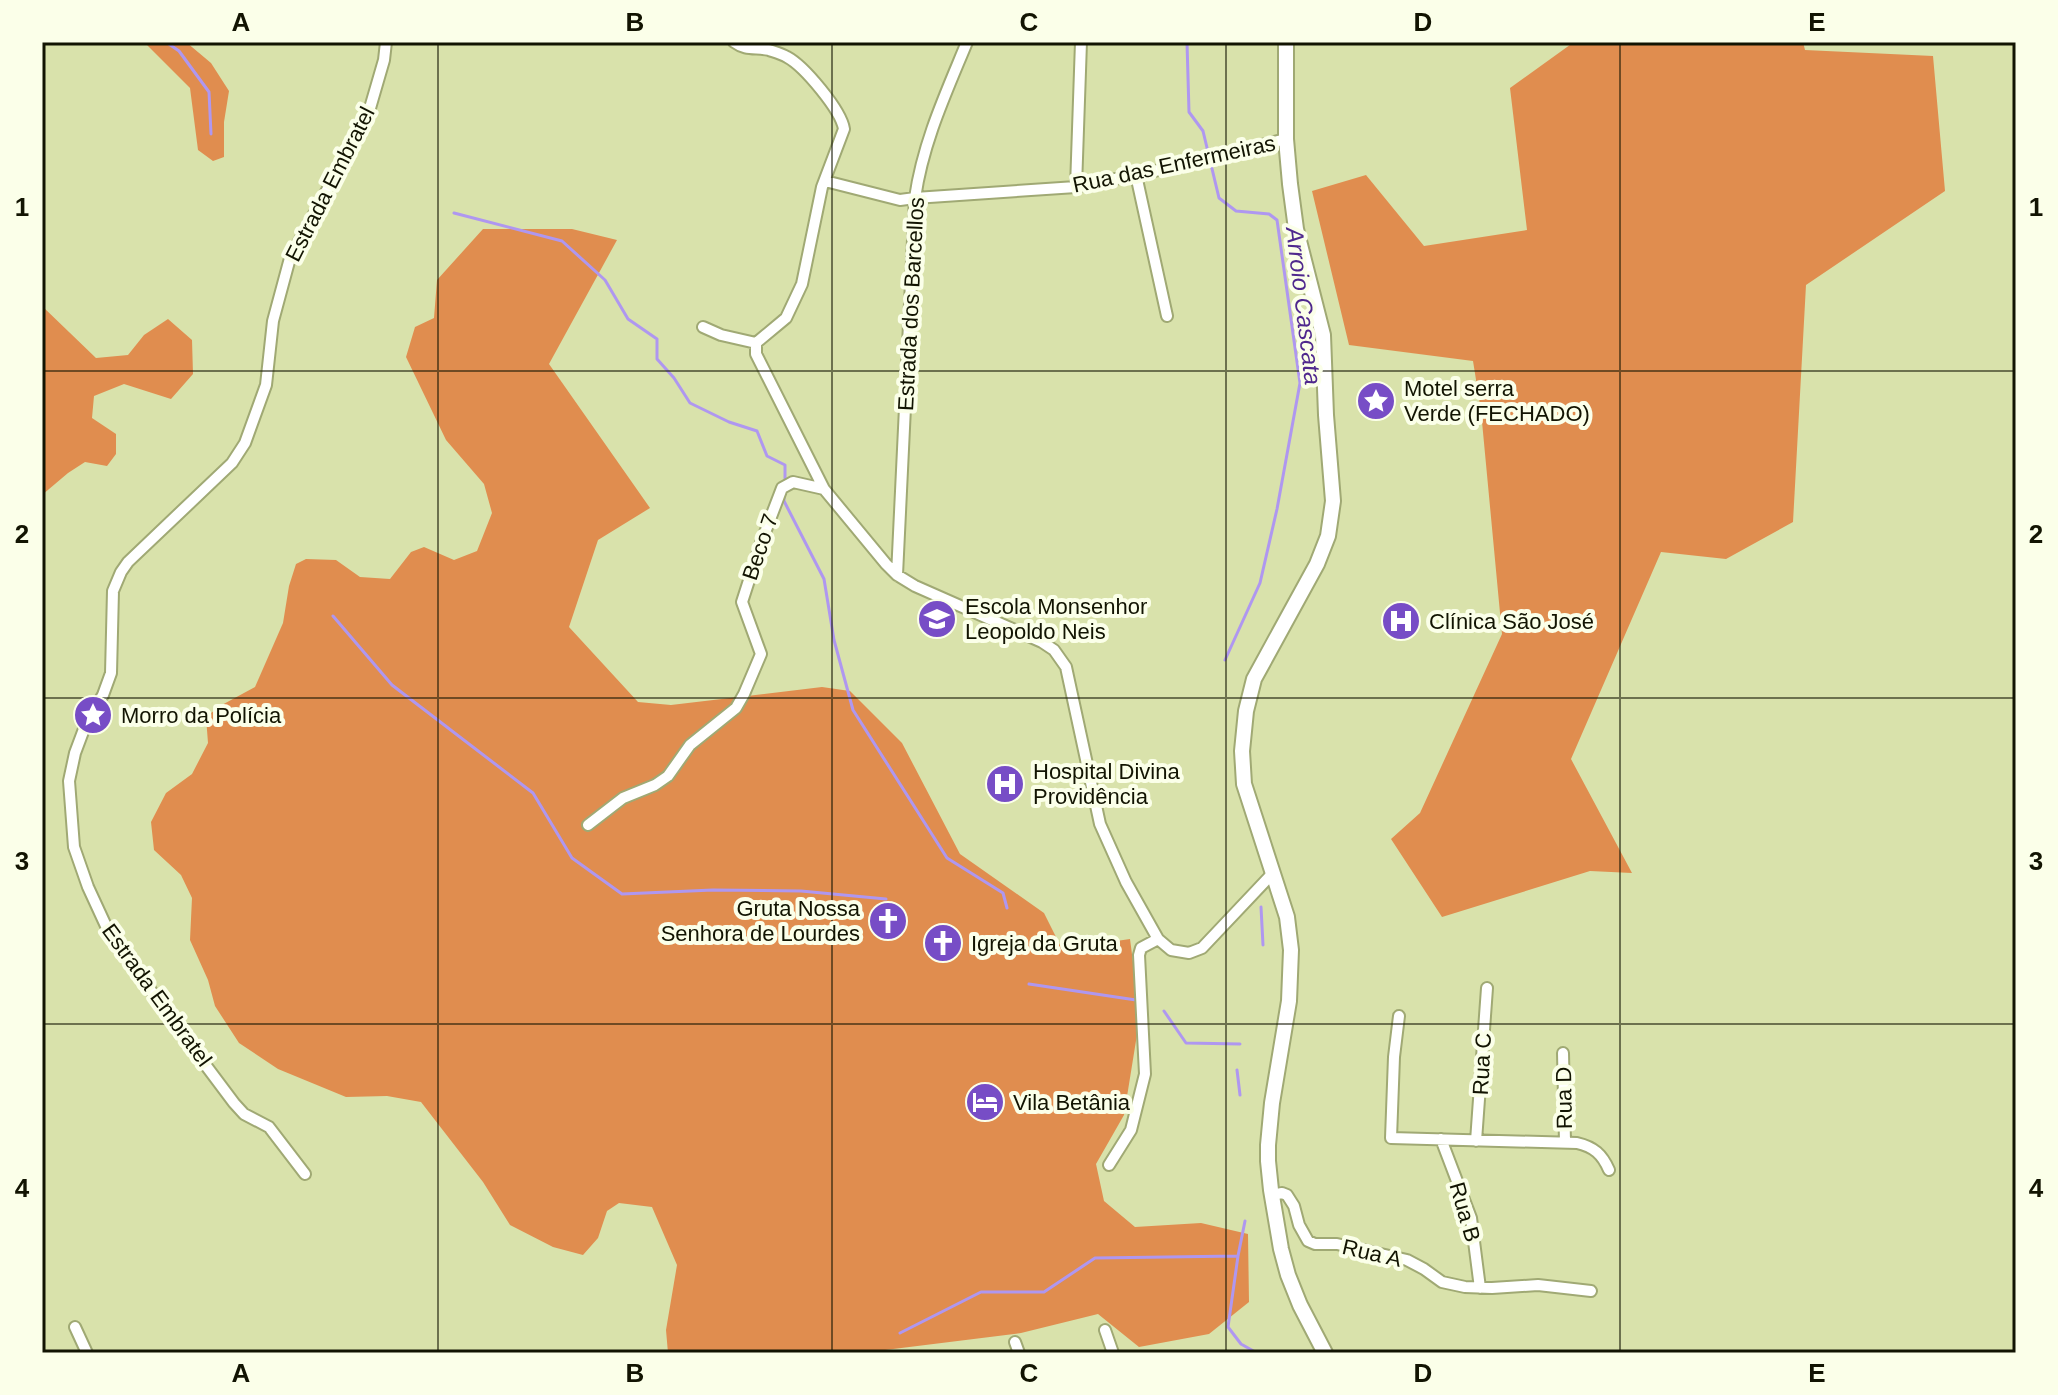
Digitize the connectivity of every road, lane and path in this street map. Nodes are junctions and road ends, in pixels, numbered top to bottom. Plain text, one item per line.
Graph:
1 (386, 42) edge
2 (734, 42) edge
3 (967, 42) edge
4 (1081, 42) edge
5 (1286, 42) edge
6 (1286, 139) junction
7 (1136, 175) junction
8 (825, 181) junction
9 (1076, 187) junction
10 (915, 198) junction
11 (1167, 316) dead end
12 (703, 327) dead end
13 (756, 343) junction
14 (824, 489) junction
15 (897, 575) junction
16 (588, 825) dead end
17 (1272, 874) junction
18 (1158, 939) junction
19 (1487, 988) dead end
20 (1399, 1016) dead end
21 (1563, 1053) dead end
22 (1441, 1139) junction
23 (1476, 1141) junction
24 (1565, 1142) junction
25 (1109, 1165) dead end
26 (1609, 1170) dead end
27 (305, 1174) dead end
28 (1272, 1195) junction
29 (1480, 1288) junction
30 (1591, 1291) dead end
31 (75, 1327) dead end
32 (1105, 1330) dead end
33 (87, 1353) edge
34 (1113, 1353) edge
35 (1325, 1353) edge

1 - 27 street, Estrada Embratel
2 - 8 street
3 - 10 street, Estrada dos Barcellos
4 - 9 street
5 - 6 main road
6 - 7 street, Rua das Enfermeiras
6 - 17 main road
7 - 9 street, Rua das Enfermeiras
7 - 11 street
8 - 10 street, Rua das Enfermeiras
8 - 13 street
9 - 10 street, Rua das Enfermeiras
10 - 15 street, Estrada dos Barcellos
12 - 13 street
13 - 14 street
14 - 15 street
14 - 16 street, Beco 7
15 - 18 street
17 - 18 street
17 - 28 main road
18 - 25 street
19 - 23 street, Rua C
20 - 22 street
21 - 24 street, Rua D
22 - 23 street
22 - 29 street, Rua B
23 - 24 street
24 - 26 street
28 - 29 street, Rua A
28 - 35 main road
29 - 30 street, Rua A
31 - 33 street
32 - 34 street

